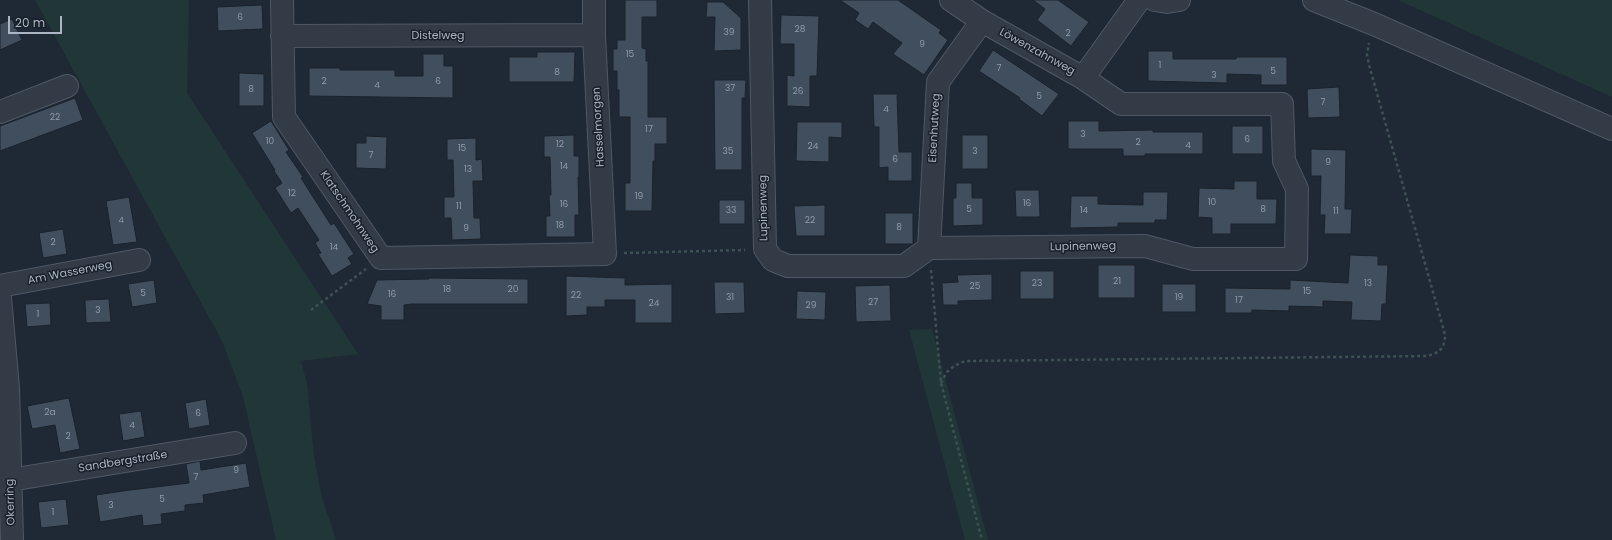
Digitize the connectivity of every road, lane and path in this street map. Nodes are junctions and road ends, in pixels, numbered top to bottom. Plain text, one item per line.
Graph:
1 (282, 0) edge
2 (594, 0) edge
3 (760, 0) edge
4 (950, 0) edge
5 (1140, 0) edge
6 (1155, 0) edge
7 (1179, 0) edge
8 (1314, 0) edge
9 (982, 21) junction
10 (1374, 24) junction
11 (594, 35) junction
12 (282, 36) junction
13 (1083, 78) junction
14 (67, 86) dead end
15 (0, 112) edge
16 (1612, 129) edge
17 (929, 248) junction
18 (765, 249) junction
19 (605, 254) junction
20 (381, 258) junction
21 (139, 260) dead end
22 (0, 286) edge
23 (0, 297) edge
24 (311, 310) dead end
25 (940, 383) junction
26 (235, 443) dead end
27 (10, 480) junction
28 (12, 540) edge
29 (982, 540) edge

1 - 12 street, Klatschmohnweg
2 - 11 street, Hasselmorgen
3 - 18 street, Lupinenweg
4 - 9 street, Löwenzahnweg
5 - 13 street, Löwenzahnweg
6 - 7 street
8 - 10 street
9 - 13 street, Löwenzahnweg
9 - 17 street, Eisenhutweg
10 - 16 street
10 - 25 path
11 - 12 street, Distelweg
11 - 19 street, Hasselmorgen
12 - 20 street, Klatschmohnweg
13 - 17 street, Lupinenweg
14 - 15 street
17 - 18 street, Lupinenweg
17 - 25 path
18 - 19 path
19 - 20 street, Klatschmohnweg
20 - 24 path
21 - 22 street, Am Wasserweg
23 - 27 street, Okerring
25 - 29 path
26 - 27 street, Sandbergstraße
27 - 28 street, Okerring

